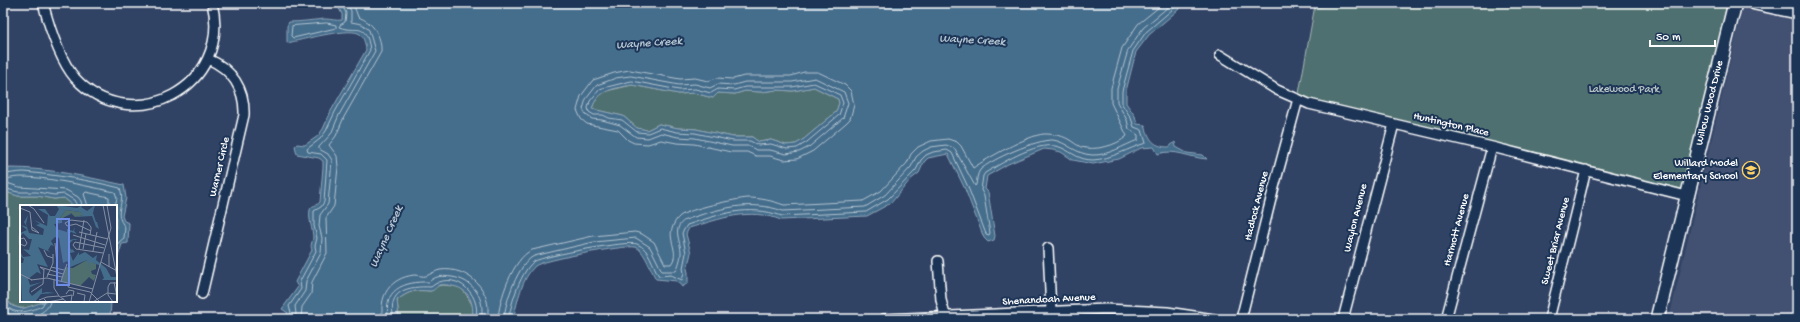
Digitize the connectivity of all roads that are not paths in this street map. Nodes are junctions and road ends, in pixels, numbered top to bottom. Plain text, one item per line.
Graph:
1 (43, 3) edge
2 (212, 3) edge
3 (1735, 3) edge
4 (1755, 3) edge
5 (1797, 12) edge
6 (1220, 55) dead end
7 (208, 59) junction
8 (1298, 99) junction
9 (1394, 124) junction
10 (1492, 147) junction
11 (1586, 170) junction
12 (1687, 196) junction
13 (1048, 248) dead end
14 (938, 262) dead end
15 (202, 294) dead end
16 (1051, 312) junction
17 (946, 318) edge
18 (884, 319) edge
19 (1214, 319) edge
20 (1242, 319) edge
21 (1343, 319) edge
22 (1446, 319) edge
23 (1549, 319) edge
24 (1657, 319) edge

1 - 7 street
2 - 7 street
3 - 12 street, Willow Wood Drive
4 - 5 street
6 - 8 street, Huntington Place
7 - 15 street, Warner Circle
8 - 9 street, Huntington Place
8 - 20 street, Hadlock Avenue
9 - 10 street, Huntington Place
9 - 21 street, Waylon Avenue
10 - 11 street, Huntington Place
10 - 22 street, Harmott Avenue
11 - 12 street, Huntington Place
11 - 23 street, Sweet Briar Avenue
12 - 24 street, Willow Wood Drive
13 - 16 street
14 - 17 street
16 - 17 street, Shenandoah Avenue
16 - 19 street, Shenandoah Avenue
17 - 18 street, Shenandoah Avenue

